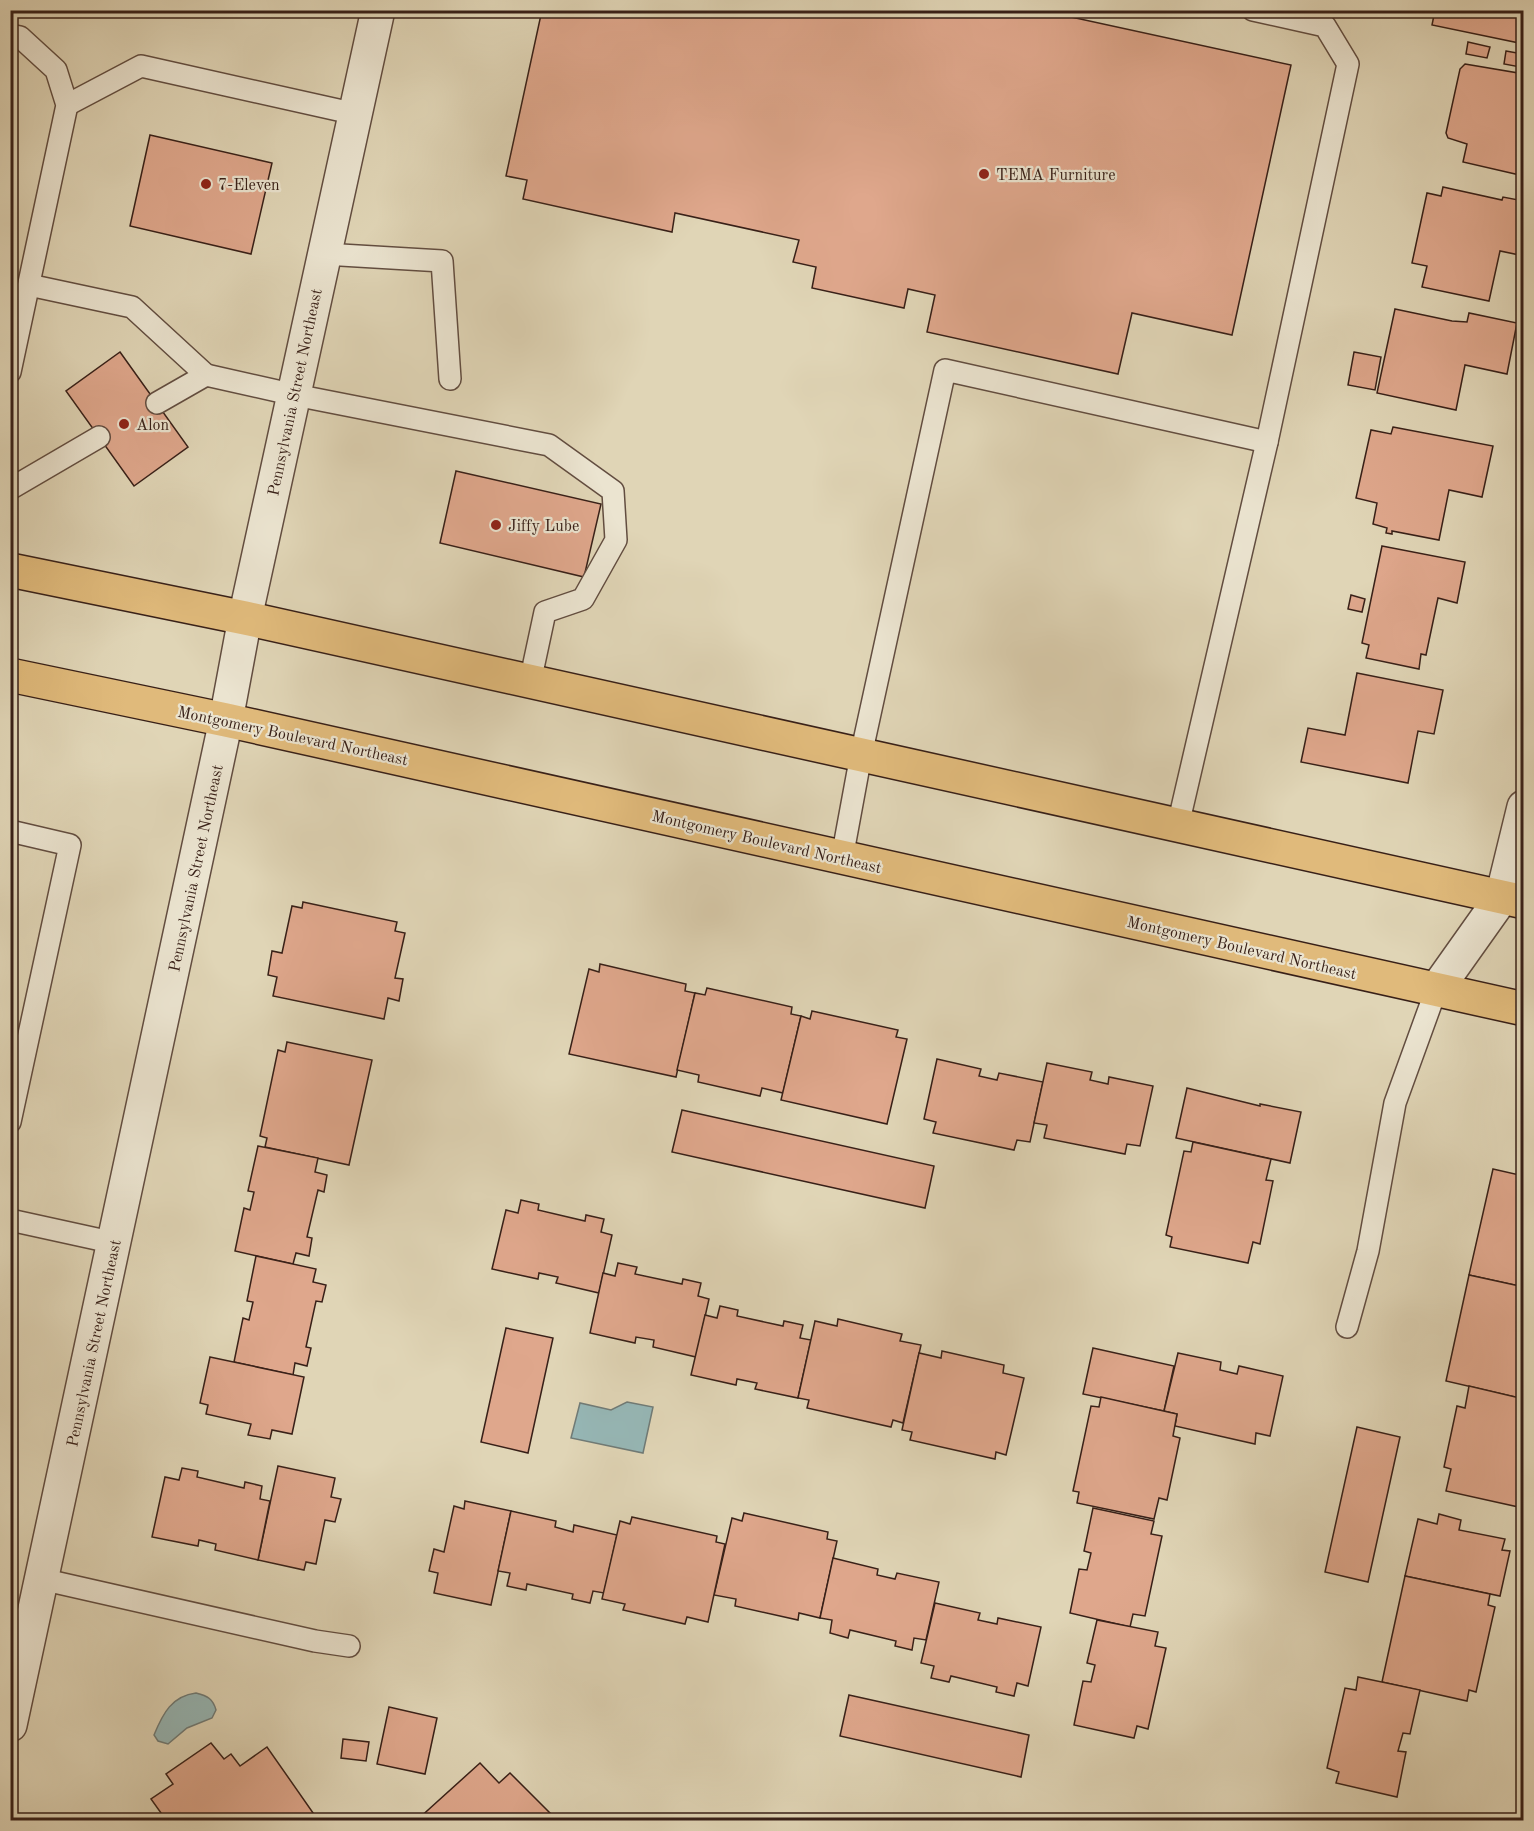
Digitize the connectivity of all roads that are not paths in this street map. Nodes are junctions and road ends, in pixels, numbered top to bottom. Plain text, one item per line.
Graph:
1 (378, 10) edge
2 (1253, 10) edge
3 (10, 35) edge
4 (67, 105) junction
5 (356, 114) junction
6 (324, 254) junction
7 (29, 285) junction
8 (10, 372) edge
9 (206, 375) junction
10 (450, 379) dead end
11 (295, 395) junction
12 (157, 403) dead end
13 (99, 437) dead end
14 (1268, 442) junction
15 (10, 489) edge
16 (10, 570) edge
17 (245, 618) junction
18 (10, 675) edge
19 (530, 682) junction
20 (226, 720) junction
21 (861, 755) junction
22 (1524, 807) edge
23 (1178, 825) junction
24 (10, 831) edge
25 (842, 858) junction
26 (1513, 899) edge
27 (1436, 990) junction
28 (1524, 1009) edge
29 (10, 1122) edge
30 (10, 1220) edge
31 (115, 1243) junction
32 (1347, 1327) dead end
33 (41, 1579) junction
34 (21, 1619) edge
35 (349, 1646) dead end
36 (10, 1725) edge

1 - 5 street, Pennsylvania Street Northeast
2 - 14 lane
3 - 4 lane
4 - 5 lane
4 - 7 lane
5 - 6 street, Pennsylvania Street Northeast
6 - 10 lane
6 - 11 street, Pennsylvania Street Northeast
7 - 8 lane
7 - 9 lane
9 - 11 lane
9 - 12 lane
11 - 17 street, Pennsylvania Street Northeast
11 - 19 lane
13 - 15 lane
14 - 21 lane
14 - 23 lane
16 - 17 main road
17 - 19 main road
17 - 20 street, Pennsylvania Street Northeast
18 - 20 main road, Montgomery Boulevard Northeast
19 - 21 main road
20 - 25 main road, Montgomery Boulevard Northeast
20 - 31 street, Pennsylvania Street Northeast
21 - 23 main road
21 - 25 lane
22 - 26 street
23 - 26 main road
24 - 29 lane
25 - 27 main road, Montgomery Boulevard Northeast
26 - 27 street
27 - 28 main road, Montgomery Boulevard Northeast
27 - 32 lane
30 - 31 lane
31 - 33 street, Pennsylvania Street Northeast
33 - 34 street, Pennsylvania Street Northeast
33 - 35 lane
34 - 36 street, Pennsylvania Street Northeast

